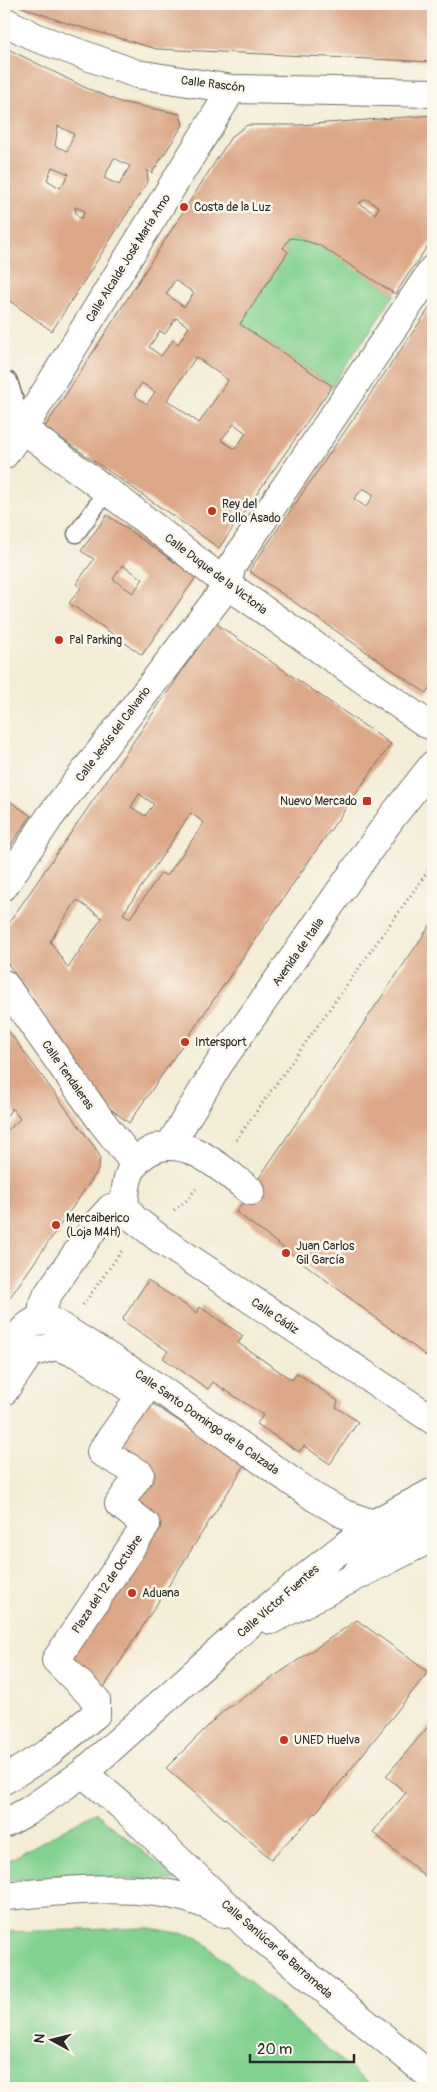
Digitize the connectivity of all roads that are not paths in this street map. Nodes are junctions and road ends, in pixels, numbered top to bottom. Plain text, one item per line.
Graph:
1 (4, 21) edge
2 (232, 89) junction
3 (433, 93) edge
4 (433, 269) edge
5 (9, 381) dead end
6 (10, 424) edge
7 (4, 455) edge
8 (106, 491) junction
9 (76, 534) dead end
10 (228, 585) junction
11 (433, 726) edge
12 (433, 765) edge
13 (4, 886) edge
14 (4, 984) edge
15 (170, 1145) junction
16 (135, 1164) junction
17 (251, 1191) dead end
18 (124, 1204) junction
19 (42, 1319) junction
20 (4, 1359) edge
21 (4, 1390) edge
22 (433, 1420) edge
23 (433, 1492) edge
24 (433, 1519) edge
25 (373, 1524) junction
26 (433, 1538) edge
27 (355, 1576) junction
28 (235, 1639) junction
29 (83, 1773) junction
30 (4, 1780) edge
31 (4, 1824) edge
32 (4, 1896) edge
33 (252, 1930) junction
34 (433, 2078) edge

1 - 2 street, Calle Rascón
2 - 3 street, Calle Rascón
2 - 6 street, Calle Alcalde José María Amo
4 - 10 street
5 - 6 lane
6 - 7 street, Calle Alcalde José María Amo
6 - 8 street, Calle Duque de la Victoria
8 - 9 lane
8 - 10 street, Calle Duque de la Victoria
10 - 11 street, Calle Duque de la Victoria
10 - 13 street, Calle Jesús del Calvario
12 - 15 street, Avenida de Italia
14 - 16 street, Calle Tendaleras
15 - 16 street
15 - 17 street
16 - 18 street
18 - 19 street
18 - 22 street, Calle Cádiz
19 - 20 street
19 - 25 street, Calle Santo Domingo de la Calzada
21 - 30 street, Plaza del 12 de Octubre
23 - 25 street, Calle Víctor Fuentes
24 - 27 street, Calle Víctor Fuentes
25 - 28 street, Calle Víctor Fuentes
26 - 27 street, Calle Víctor Fuentes
27 - 28 street, Calle Víctor Fuentes
28 - 29 street
29 - 31 street
29 - 33 street, Calle Sanlúcar de Barrameda
32 - 33 street
33 - 34 street, Calle Sanlúcar de Barrameda

